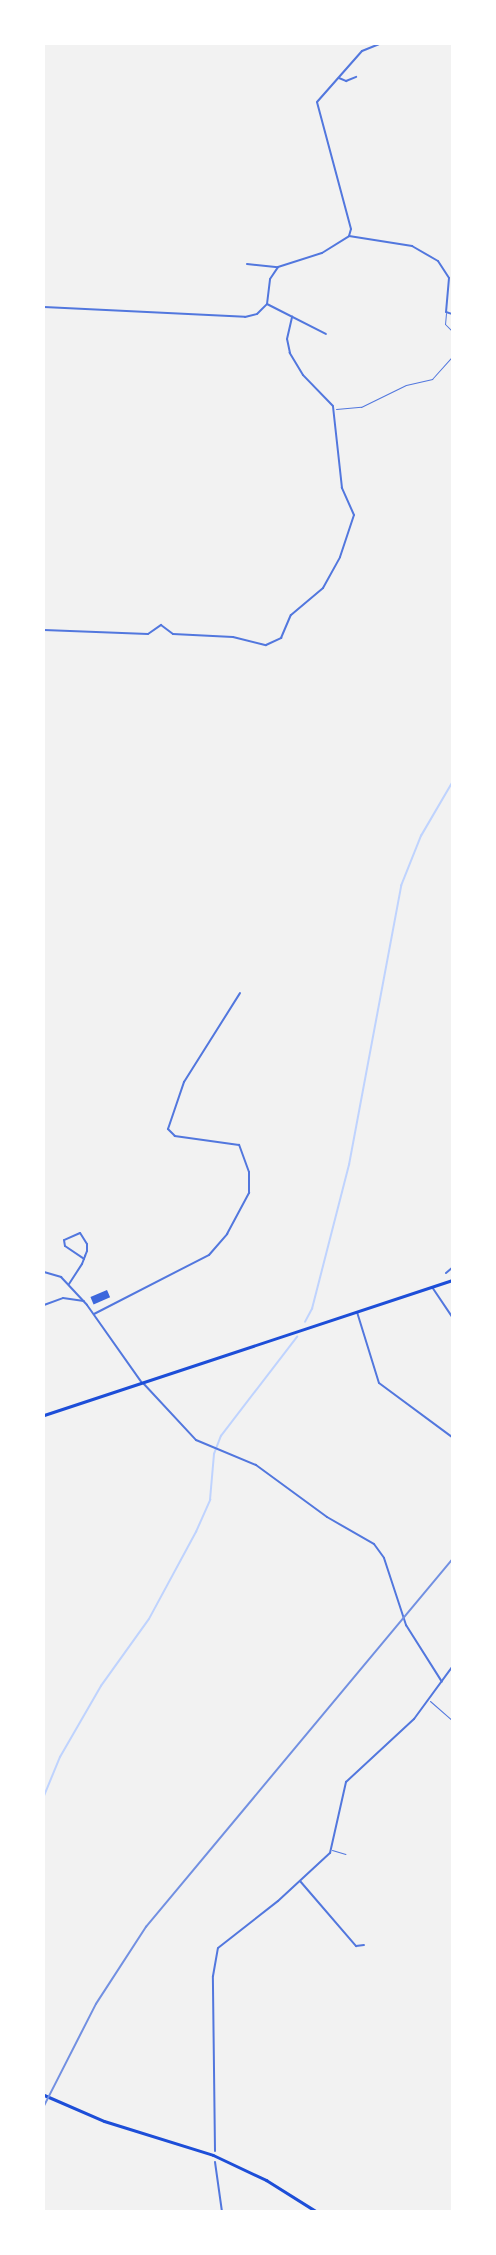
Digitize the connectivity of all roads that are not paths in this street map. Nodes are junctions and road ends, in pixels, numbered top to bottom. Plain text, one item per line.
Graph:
1 (375, 44) edge
2 (380, 44) edge
3 (356, 77) dead end
4 (339, 78) junction
5 (349, 236) junction
6 (247, 264) dead end
7 (278, 267) junction
8 (452, 290) edge
9 (267, 304) junction
10 (44, 307) edge
11 (446, 312) junction
12 (453, 314) edge
13 (292, 317) junction
14 (453, 331) edge
15 (326, 334) dead end
16 (453, 357) edge
17 (334, 410) junction
18 (44, 630) edge
19 (240, 993) dead end
20 (84, 1259) junction
21 (453, 1268) edge
22 (44, 1272) edge
23 (446, 1273) dead end
24 (453, 1280) edge
25 (69, 1284) junction
26 (432, 1287) junction
27 (84, 1301) junction
28 (44, 1305) edge
29 (357, 1312) junction
30 (94, 1314) junction
31 (453, 1317) edge
32 (142, 1383) junction
33 (44, 1415) edge
34 (453, 1437) edge
35 (453, 1666) edge
36 (442, 1682) junction
37 (429, 1700) junction
38 (452, 1720) edge
39 (332, 1850) junction
40 (345, 1854) dead end
41 (300, 1881) junction
42 (364, 1945) dead end
43 (44, 2095) edge
44 (215, 2151) dead end
45 (215, 2162) dead end
46 (222, 2211) edge
47 (317, 2211) edge

1 - 2 street
1 - 4 street
3 - 4 street
4 - 5 street
5 - 7 street
5 - 8 street
6 - 7 street
7 - 9 street
8 - 11 street
9 - 10 street
9 - 13 street
11 - 12 street
11 - 14 lane
13 - 15 street
13 - 17 street
16 - 17 lane
17 - 18 street
19 - 30 street
20 - 20 street
20 - 25 street
21 - 23 street
22 - 25 street
24 - 26 main road
25 - 27 street
26 - 29 main road
26 - 31 street
27 - 28 street
27 - 30 street
29 - 32 main road
29 - 34 street
30 - 32 street
32 - 33 main road
32 - 36 street
35 - 36 street
36 - 37 street
37 - 38 lane
37 - 39 street
39 - 40 lane
39 - 41 street
41 - 42 street
41 - 44 street
43 - 47 main road
45 - 46 street

